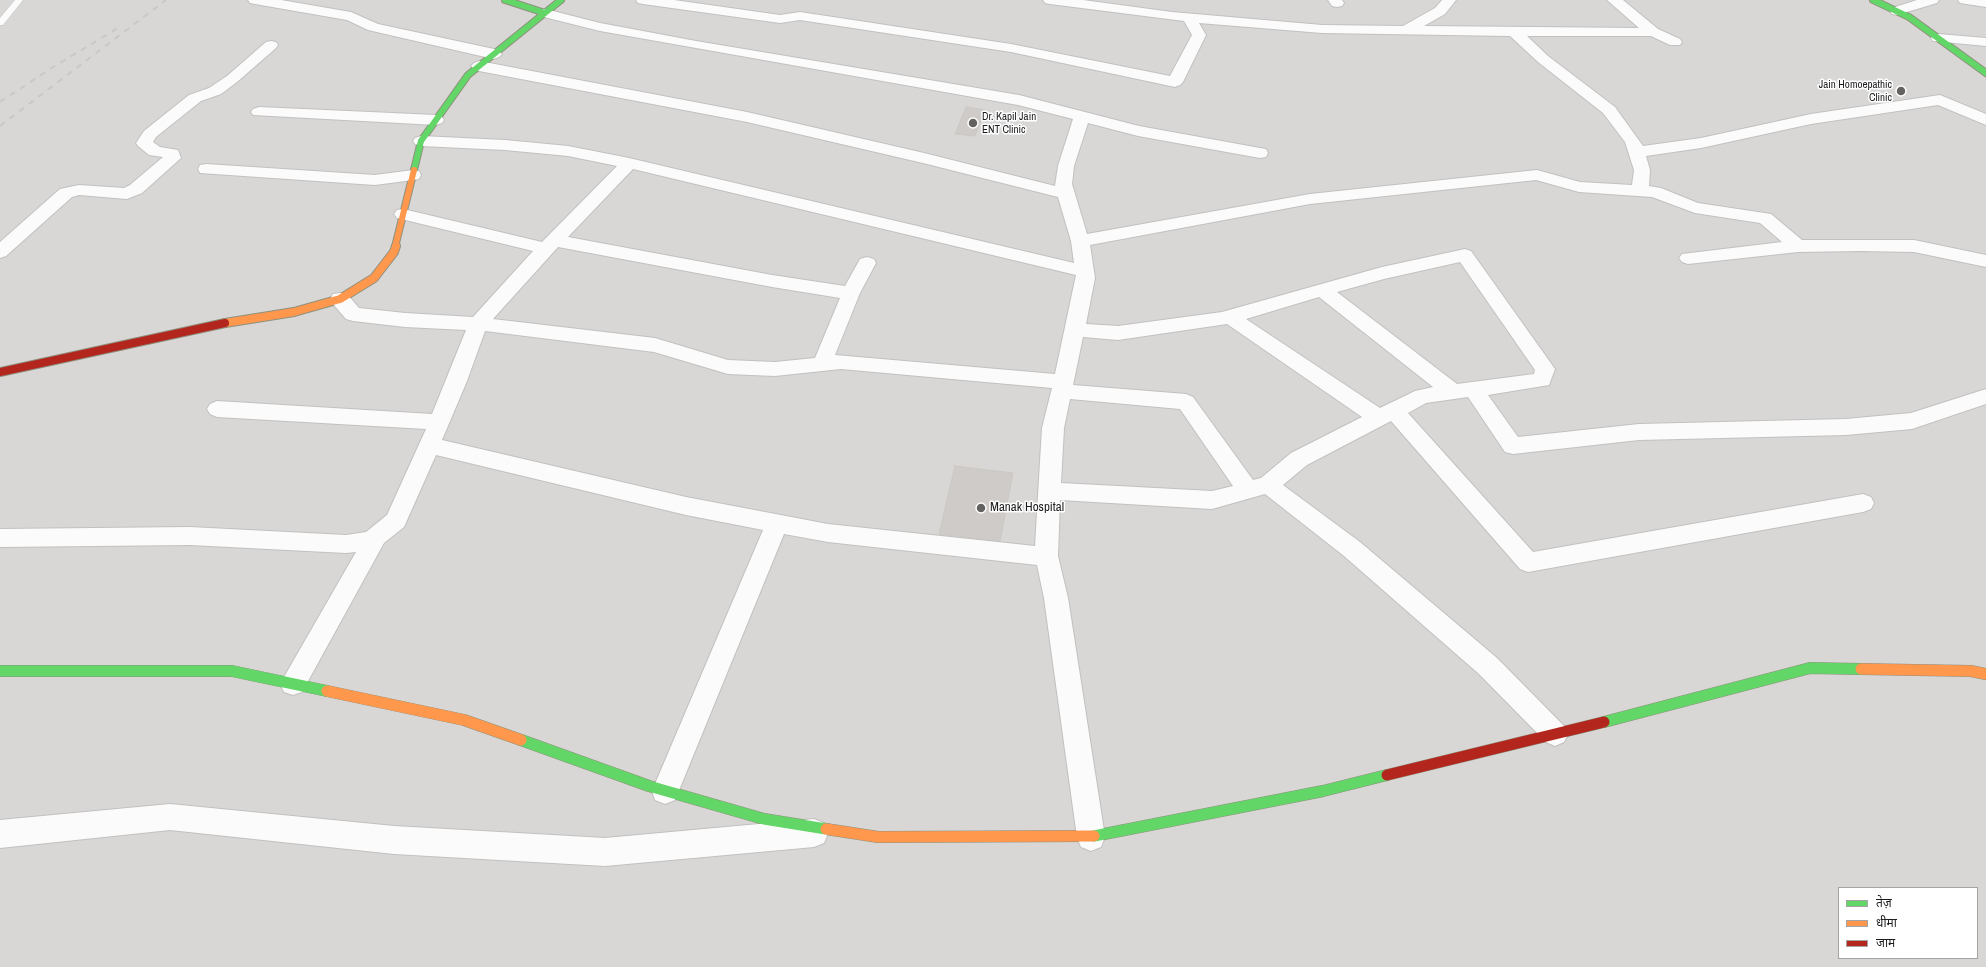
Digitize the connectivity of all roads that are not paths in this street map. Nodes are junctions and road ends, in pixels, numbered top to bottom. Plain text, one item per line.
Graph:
1 (18, 0) edge
2 (255, 0) edge
3 (504, 0) edge
4 (561, 0) edge
5 (644, 0) edge
6 (1050, 0) edge
7 (1449, 0) edge
8 (1614, 0) edge
9 (1873, 0) edge
10 (1932, 0) edge
11 (1965, 0) edge
12 (1066, 1) edge
13 (1986, 3) edge
14 (1897, 11) junction
15 (545, 13) junction
16 (1189, 17) junction
17 (0, 24) edge
18 (1405, 30) junction
19 (1514, 32) junction
20 (1652, 32) junction
21 (1938, 38) junction
22 (1675, 42) dead end
23 (1986, 42) edge
24 (271, 45) dead end
25 (494, 54) junction
26 (479, 66) junction
27 (1986, 72) edge
28 (259, 112) dead end
29 (1082, 116) junction
30 (436, 120) junction
31 (1986, 120) edge
32 (421, 141) junction
33 (1636, 152) junction
34 (1260, 153) dead end
35 (629, 163) junction
36 (206, 169) dead end
37 (413, 175) junction
38 (1640, 191) junction
39 (1067, 194) junction
40 (403, 214) junction
41 (1080, 241) junction
42 (550, 244) junction
43 (1798, 246) junction
44 (0, 252) edge
45 (1688, 258) dead end
46 (1986, 262) edge
47 (867, 263) dead end
48 (1084, 271) junction
49 (1322, 290) junction
50 (851, 293) junction
51 (340, 299) junction
52 (1230, 317) junction
53 (478, 324) junction
54 (1075, 330) junction
55 (822, 364) junction
56 (0, 372) edge
57 (1063, 386) junction
58 (1463, 391) junction
59 (1986, 396) edge
60 (217, 409) dead end
61 (1386, 414) junction
62 (439, 422) junction
63 (429, 445) junction
64 (1258, 488) junction
65 (1050, 490) junction
66 (1863, 503) dead end
67 (777, 524) junction
68 (376, 537) junction
69 (0, 538) edge
70 (1046, 556) junction
71 (0, 671) edge
72 (1986, 674) edge
73 (293, 684) junction
74 (1555, 734) junction
75 (665, 790) junction
76 (836, 831) junction
77 (0, 834) edge
78 (1091, 838) junction

1 - 17 lane
2 - 25 street
3 - 15 street
4 - 15 street
5 - 16 street
6 - 12 street
7 - 18 street
8 - 20 street
9 - 14 street
10 - 14 street
11 - 13 street
12 - 16 street
14 - 21 street
15 - 25 street
15 - 29 street
16 - 18 street
18 - 19 street
19 - 20 street
19 - 33 street
20 - 22 street
21 - 23 street
21 - 27 street
24 - 44 street
25 - 26 street
26 - 30 street
26 - 39 street
28 - 30 street
29 - 34 street
29 - 39 street
30 - 32 street
31 - 33 street
32 - 35 street
32 - 37 street
33 - 38 street
35 - 42 street
35 - 48 street
36 - 37 street
37 - 40 street
38 - 41 street
38 - 43 street
39 - 41 street
40 - 42 street
40 - 51 street
41 - 48 street
42 - 50 street
42 - 53 street
43 - 45 street
43 - 46 street
47 - 50 street
48 - 54 street
49 - 52 street
49 - 58 street
49 - 58 street
50 - 55 street
51 - 53 street
51 - 56 street
52 - 54 street
52 - 61 street
53 - 55 street
53 - 62 street
54 - 57 street
55 - 57 street
57 - 64 street
57 - 65 street
58 - 59 street
58 - 61 street
60 - 62 street
61 - 64 street
61 - 66 street
62 - 63 street
63 - 67 street
63 - 68 street
64 - 65 street
64 - 74 street
65 - 70 street
67 - 70 street
67 - 75 street
68 - 69 street
68 - 73 street
70 - 78 street
71 - 73 street
72 - 74 street
73 - 75 street
74 - 78 street
75 - 76 street
76 - 77 street
76 - 78 street

